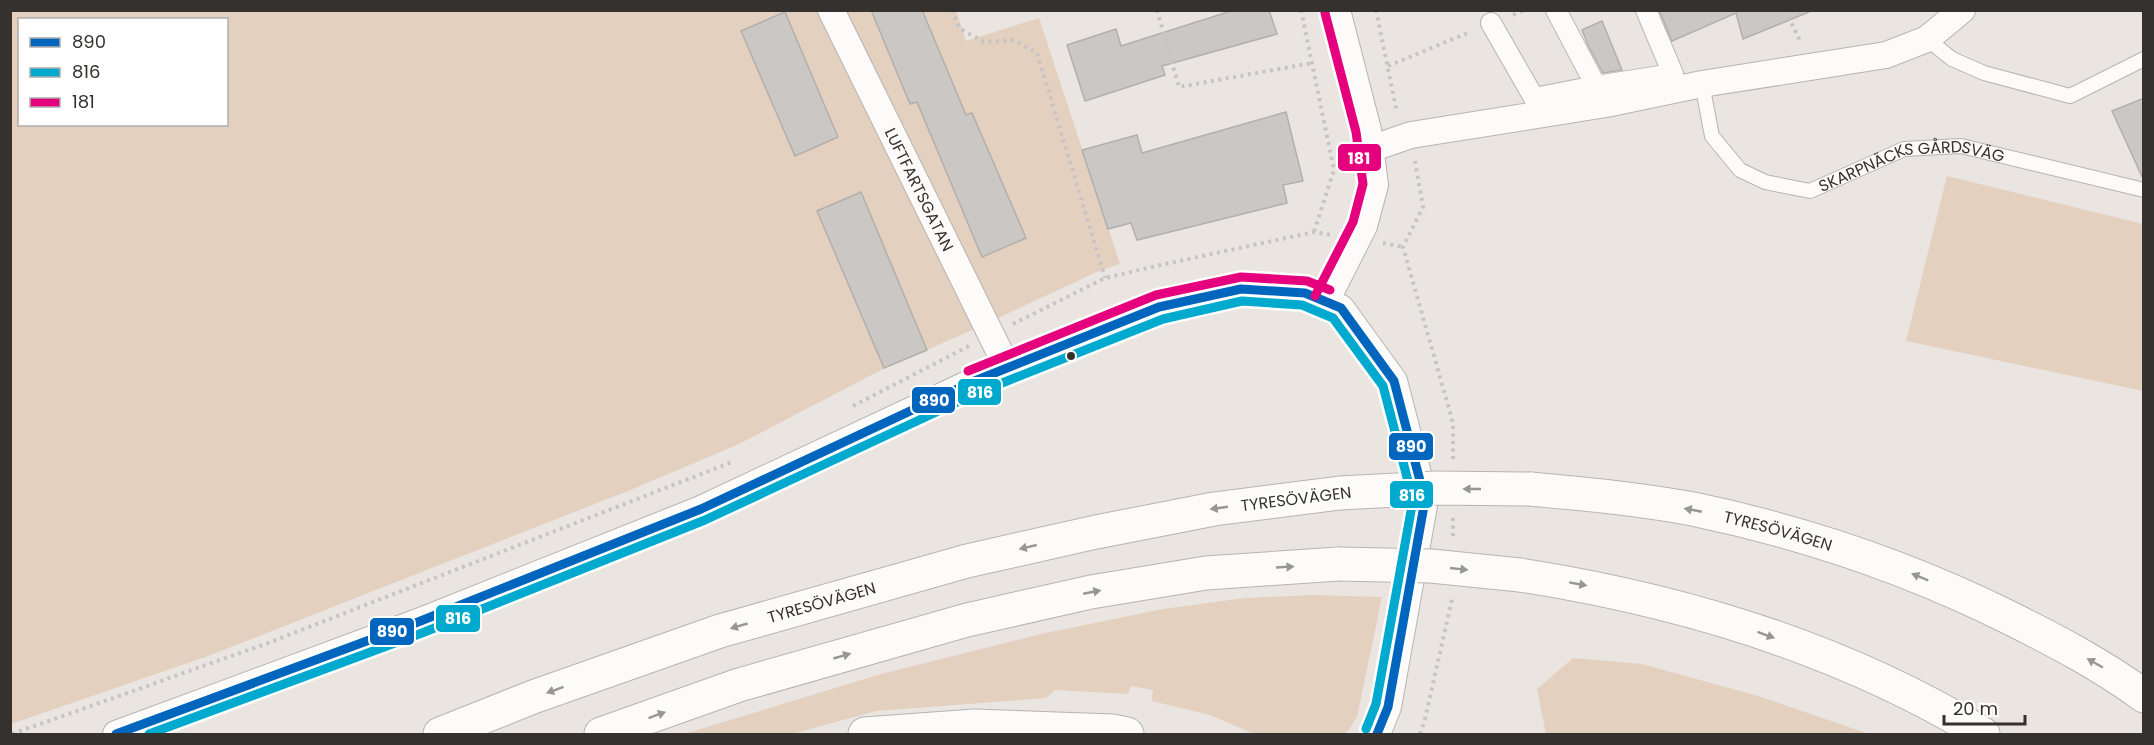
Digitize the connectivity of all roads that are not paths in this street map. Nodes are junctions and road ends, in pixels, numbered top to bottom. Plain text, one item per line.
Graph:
1 (831, 10) edge
2 (1337, 10) edge
3 (1556, 10) edge
4 (1646, 10) edge
5 (1962, 10) edge
6 (1491, 23) road end
7 (1927, 39) junction
8 (2144, 59) edge
9 (1702, 84) junction
10 (1596, 86) junction
11 (1370, 149) junction
12 (2144, 190) edge
13 (1326, 300) junction
14 (1007, 367) junction
15 (2144, 696) edge
16 (116, 735) edge
17 (440, 735) edge
18 (602, 735) edge
19 (865, 735) edge
20 (1127, 735) edge
21 (1377, 735) edge
22 (1983, 735) edge

1 - 14 street, LUFTFARTSGATAN
2 - 11 street
3 - 10 street
4 - 10 street
5 - 7 street
6 - 10 street
7 - 8 lane
7 - 9 street
9 - 11 street
9 - 12 lane, SKARPNÄCKS GÅRDSVÄG
11 - 13 street
13 - 14 street
13 - 21 street
14 - 16 street
15 -> 17 main road, TYRESÖVÄGEN, bridge
18 -> 22 main road, bridge
19 - 20 main road

